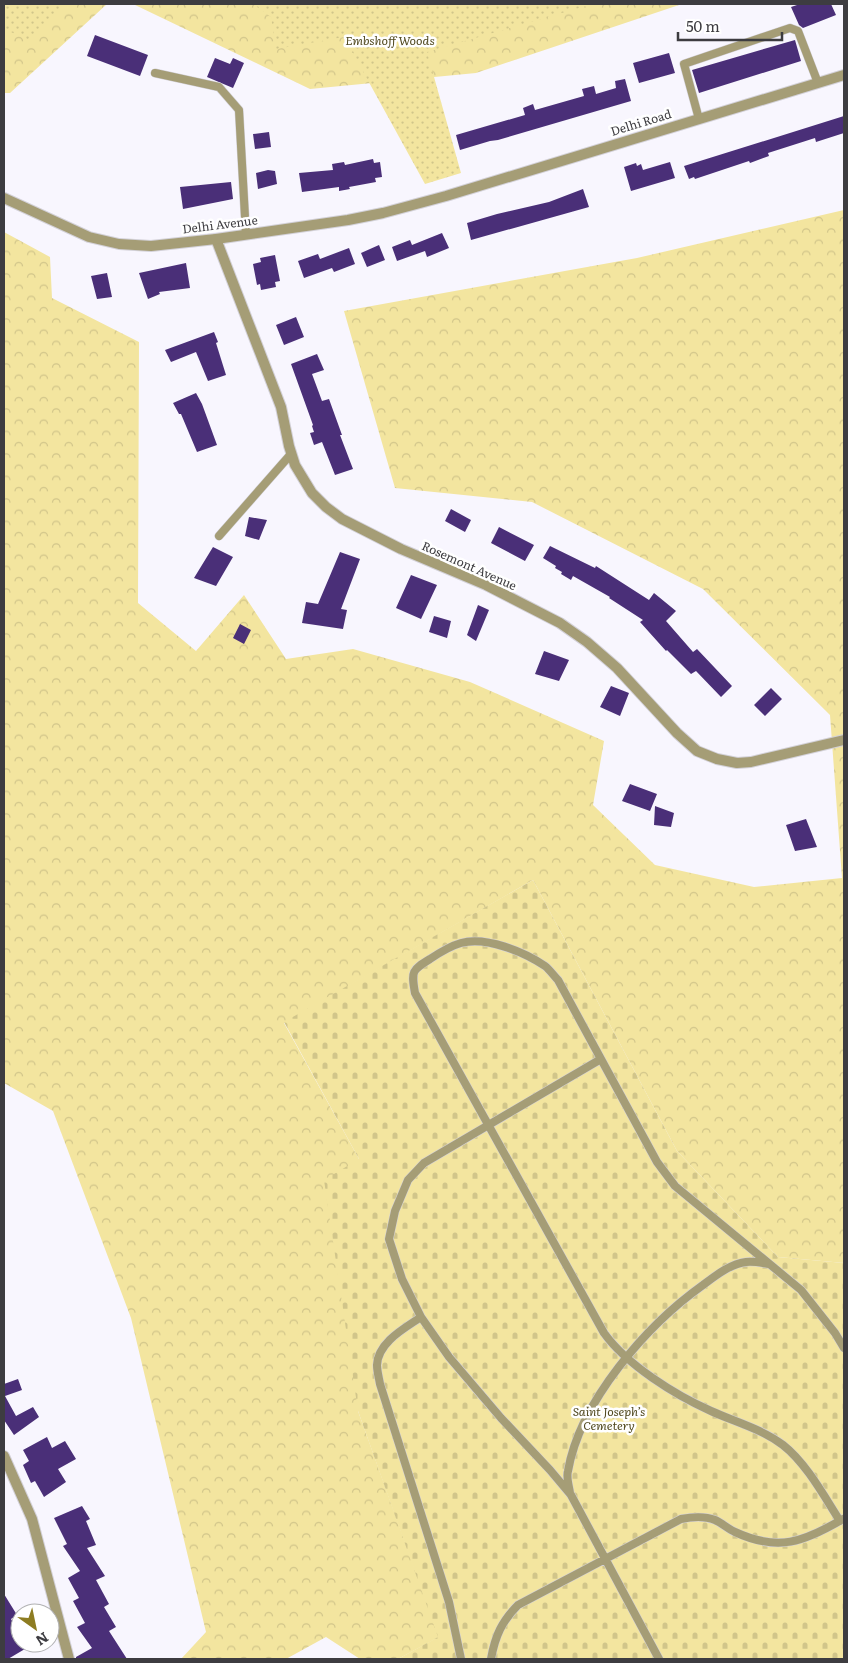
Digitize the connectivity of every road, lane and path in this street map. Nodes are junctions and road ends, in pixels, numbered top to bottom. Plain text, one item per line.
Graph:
1 (155, 73) dead end
2 (844, 75) edge
3 (818, 83) junction
4 (699, 118) junction
5 (446, 196) joint
6 (4, 198) edge
7 (246, 235) junction
8 (216, 239) junction
9 (291, 454) junction
10 (219, 536) dead end
11 (844, 740) edge
12 (601, 1058) junction
13 (488, 1124) junction
14 (769, 1264) junction
15 (421, 1317) junction
16 (844, 1348) edge
17 (627, 1358) junction
18 (4, 1456) edge
19 (571, 1495) junction
20 (842, 1519) edge
21 (605, 1559) junction
22 (69, 1659) edge
23 (460, 1659) edge
24 (491, 1659) edge
25 (659, 1659) edge

1 - 7 lane
2 - 3 street, Delhi Road
3 - 4 street, Delhi Road
3 - 4 lane
4 - 5 street, Delhi Road
5 - 7 street, Delhi Avenue
6 - 8 street, Delhi Avenue
7 - 8 street, Delhi Avenue
8 - 9 street, Rosemont Avenue
9 - 10 lane
9 - 11 street, Rosemont Avenue
12 - 13 lane
12 - 13 lane
12 - 14 lane
13 - 15 lane
13 - 17 lane
14 - 16 lane
14 - 17 lane
15 - 19 lane
15 - 23 lane
17 - 19 lane
17 - 20 lane
18 - 22 street
19 - 21 lane
20 - 21 lane
21 - 24 lane
21 - 25 lane

